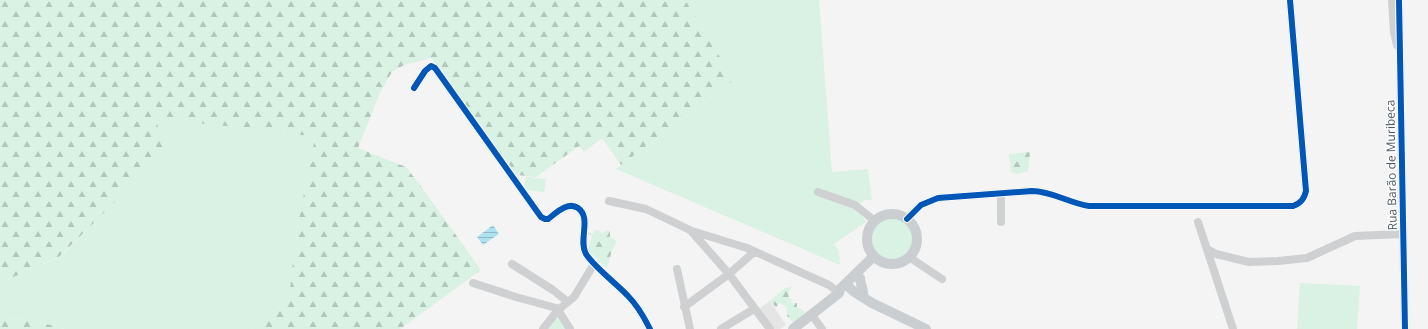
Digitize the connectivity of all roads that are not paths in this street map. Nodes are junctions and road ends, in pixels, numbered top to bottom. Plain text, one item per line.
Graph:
1 (1290, 0) edge
2 (1392, 0) edge
3 (1399, 0) edge
4 (1400, 49) junction
5 (414, 88) dead end
6 (818, 192) dead end
7 (1001, 193) junction
8 (610, 201) dead end
9 (907, 219) junction
10 (876, 221) junction
11 (1001, 222) dead end
12 (1198, 222) dead end
13 (692, 231) junction
14 (1403, 234) junction
15 (1207, 249) junction
16 (754, 252) junction
17 (909, 257) junction
18 (878, 259) junction
19 (512, 264) dead end
20 (594, 264) junction
21 (677, 269) dead end
22 (729, 274) junction
23 (860, 278) junction
24 (942, 279) dead end
25 (473, 283) dead end
26 (848, 285) junction
27 (839, 293) junction
28 (863, 296) junction
29 (568, 302) junction
30 (684, 307) junction
31 (754, 308) junction
32 (559, 310) junction
33 (812, 315) junction
34 (921, 328) edge
35 (543, 329) edge
36 (570, 329) edge
37 (650, 329) edge
38 (690, 329) edge
39 (721, 329) edge
40 (770, 329) edge
41 (793, 329) edge
42 (822, 329) edge
43 (1233, 329) edge
44 (1405, 329) edge

1 - 7 street
2 - 4 street, Rua Barão de Muribeca
3 - 4 street, Rua Barão de Muribeca
4 - 14 street, Rua Barão de Muribeca
5 - 20 street
6 - 10 street
7 - 9 street
7 - 11 street
8 - 13 street
9 - 10 main road
9 - 17 main road
10 - 18 main road
12 - 15 street
13 - 16 street
13 - 22 street
14 - 15 street
14 - 44 street, Rua Barão de Muribeca
15 - 43 street
16 - 22 street
16 - 27 street
17 - 18 main road
17 - 24 street
18 - 23 main road
18 - 26 main road
19 - 29 street
20 - 29 street
20 - 37 street
21 - 30 street
22 - 30 street
22 - 31 street
23 - 26 main road
23 - 28 main road
25 - 32 street
26 - 27 main road
26 - 28 main road
27 - 33 main road
28 - 34 main road
29 - 32 street
30 - 38 street
31 - 39 street
31 - 40 street
32 - 35 street
32 - 36 street
33 - 41 main road
33 - 42 street

